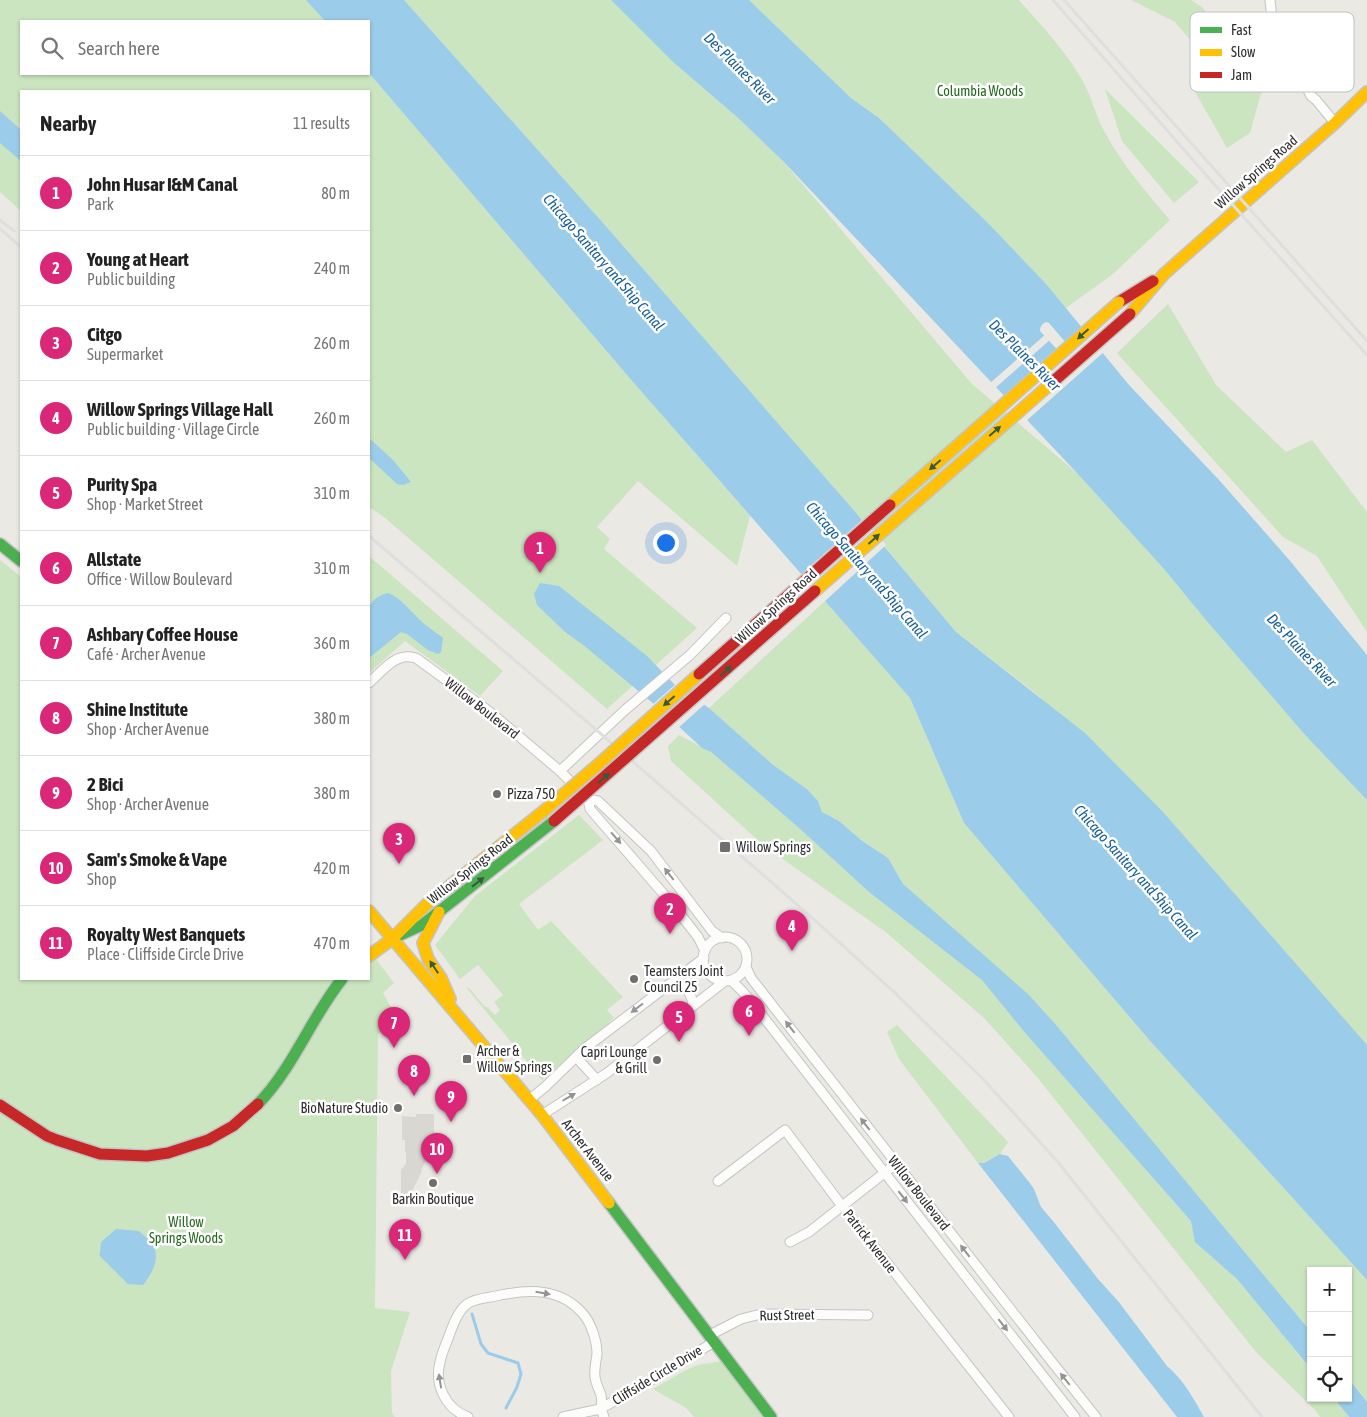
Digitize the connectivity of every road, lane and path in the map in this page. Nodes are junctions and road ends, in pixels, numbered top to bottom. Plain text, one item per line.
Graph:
1 (1308, 92) edge
2 (1367, 92) edge
3 (1335, 123) junction
4 (1164, 274) junction
5 (0, 544) edge
6 (20, 560) edge
7 (726, 618) dead end
8 (370, 682) edge
9 (560, 771) junction
10 (588, 799) junction
11 (370, 912) edge
12 (439, 912) junction
13 (722, 938) junction
14 (392, 939) junction
15 (370, 955) edge
16 (704, 955) junction
17 (746, 967) junction
18 (341, 980) edge
19 (674, 980) junction
20 (728, 981) junction
21 (692, 1006) junction
22 (455, 1011) junction
23 (576, 1057) junction
24 (597, 1080) junction
25 (529, 1100) junction
26 (0, 1105) edge
27 (542, 1115) junction
28 (897, 1163) junction
29 (884, 1173) junction
30 (718, 1181) dead end
31 (842, 1206) junction
32 (790, 1242) dead end
33 (868, 1315) dead end
34 (712, 1338) junction
35 (602, 1413) edge
36 (468, 1417) edge
37 (563, 1417) edge
38 (771, 1417) edge
39 (1009, 1417) edge
40 (1075, 1417) edge
41 (1096, 1417) edge

1 - 3 street
2 - 3 main road, Willow Springs Road
3 - 4 main road, Willow Springs Road
12 -> 4 main road, Willow Springs Road, bridge
4 -> 14 main road, Willow Springs Road, bridge
5 - 6 main road
7 - 9 street
8 - 9 street, Willow Boulevard
9 - 10 street, Willow Boulevard
13 -> 10 street, Willow Boulevard
10 -> 16 street, Willow Boulevard
11 - 14 main road, Archer Avenue
12 - 14 main road, Willow Springs Road
22 -> 12 main road
13 - 16 street
13 - 17 street
14 - 15 main road, Willow Springs Road
14 - 22 main road, Archer Avenue
16 - 19 street
16 - 20 street
17 - 20 street
28 -> 17 street, Willow Boulevard
18 - 26 main road
19 - 21 street
19 -> 23 street
20 - 21 street
20 - 29 street, Willow Boulevard
21 - 24 street
22 - 25 main road, Archer Avenue
23 - 24 street
23 - 25 street
27 -> 24 street
25 - 27 main road, Archer Avenue
27 - 34 main road, Archer Avenue
28 - 29 street
41 -> 28 street, Willow Boulevard
29 - 31 street
29 -> 40 street, Willow Boulevard
30 - 31 street, Patrick Avenue
31 - 32 street
31 - 39 street, Patrick Avenue
33 - 34 street, Rust Street
34 - 35 street, Cliffside Circle Drive
34 - 38 main road, Archer Avenue
36 -> 35 street, Cliffside Circle Drive
35 - 37 street, Cliffside Circle Drive

